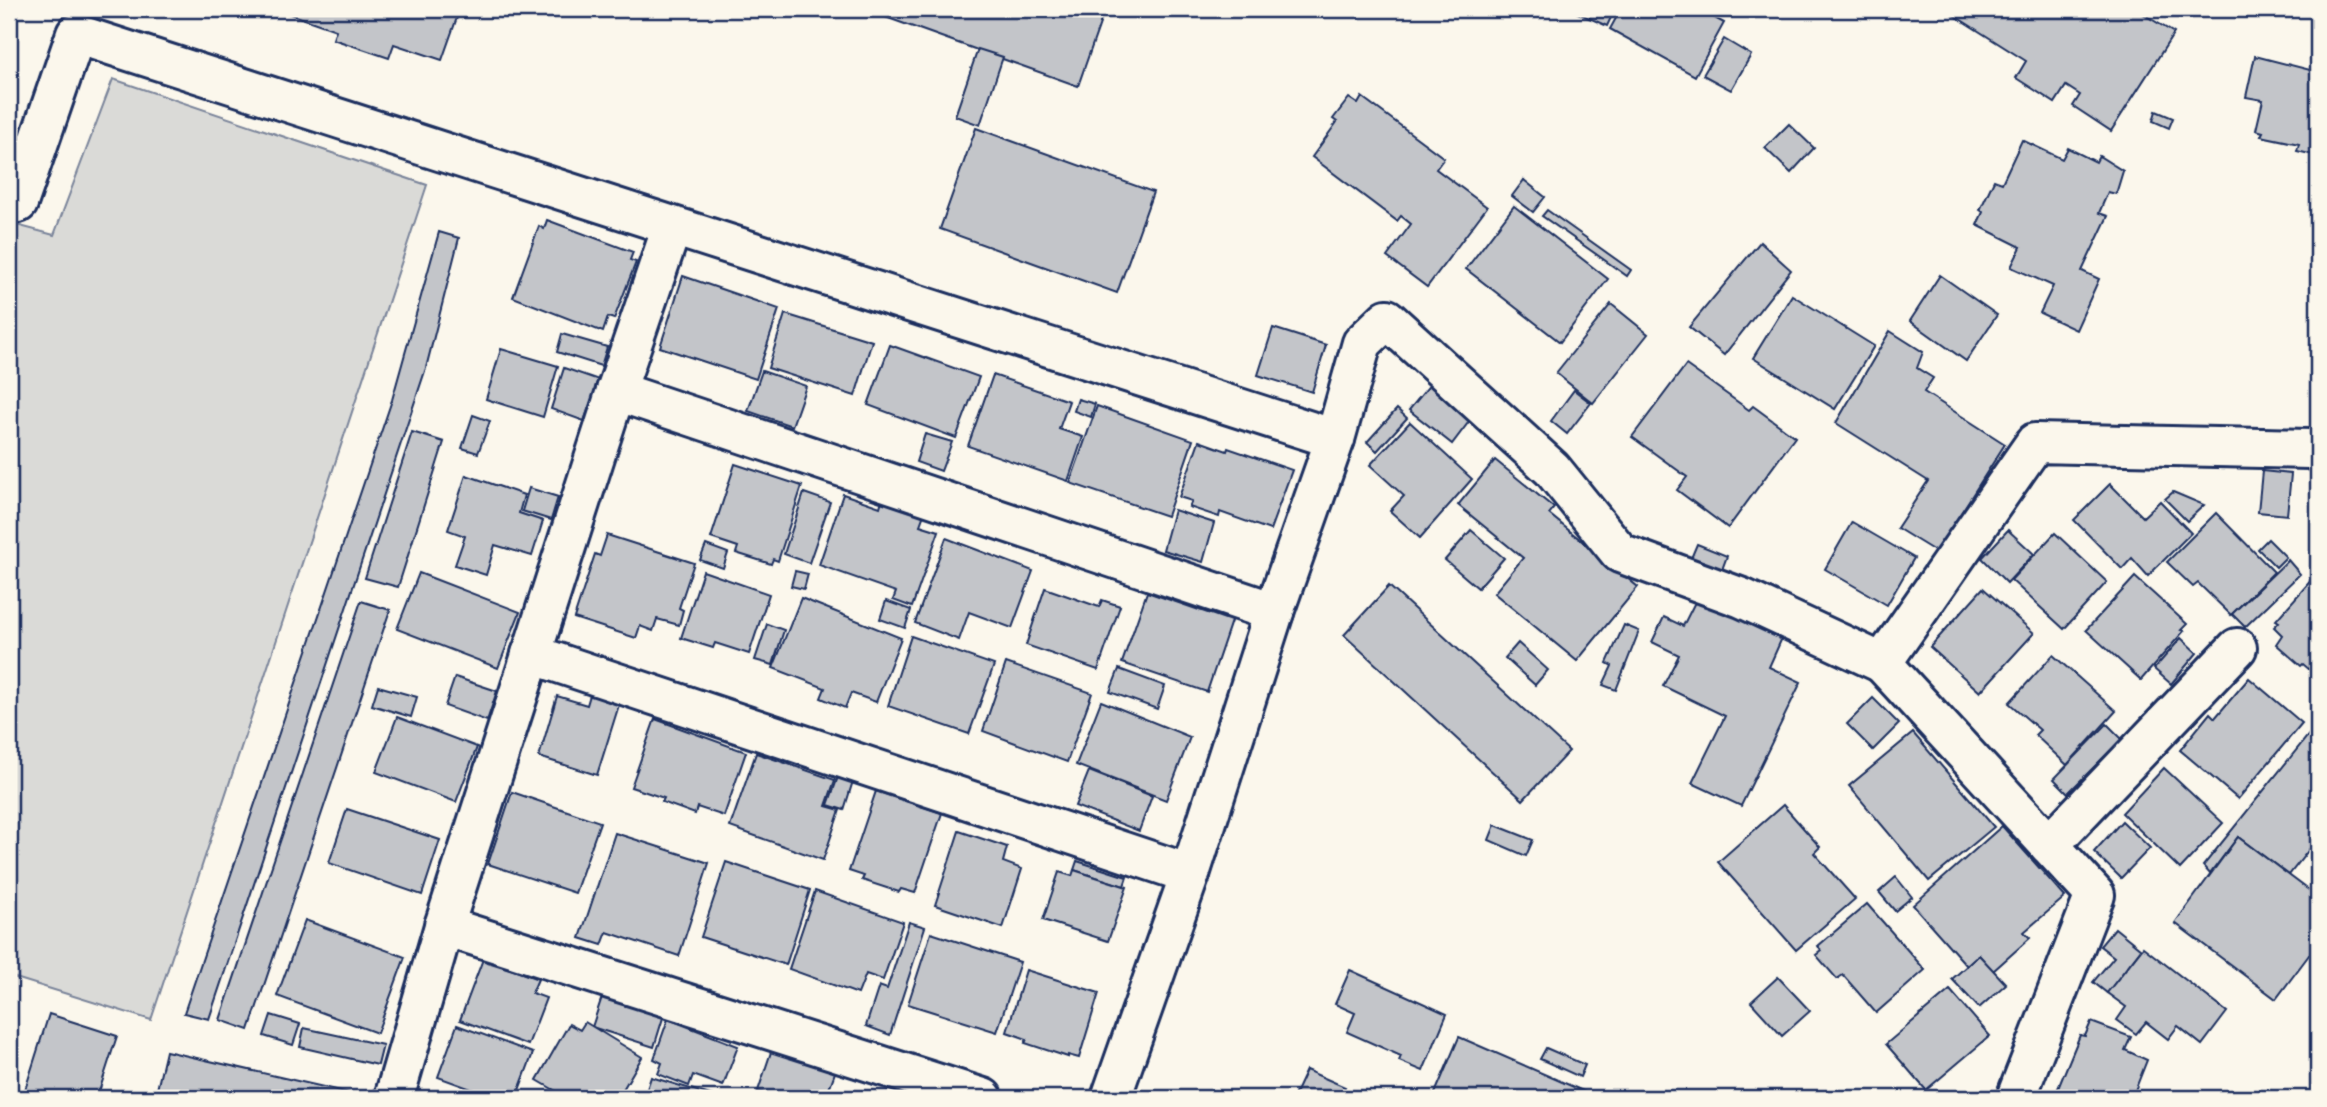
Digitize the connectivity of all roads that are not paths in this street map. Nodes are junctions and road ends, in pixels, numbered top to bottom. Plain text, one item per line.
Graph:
1 (9, 200) edge
2 (672, 227) junction
3 (616, 391) junction
4 (1335, 439) junction
5 (2318, 451) edge
6 (1274, 612) junction
7 (2237, 648) dead end
8 (531, 654) junction
9 (1882, 663) junction
10 (2049, 845) junction
11 (1190, 874) junction
12 (444, 926) junction
13 (394, 1098) edge
14 (983, 1098) edge
15 (1111, 1098) edge
16 (2016, 1098) edge

1 - 2 street
2 - 3 street
2 - 4 street
3 - 6 street
3 - 8 street
4 - 6 street
4 - 9 street
5 - 9 street
6 - 11 street
7 - 10 street
8 - 11 street
8 - 12 street
9 - 10 street
10 - 16 street
11 - 15 street
12 - 13 street
12 - 14 street

